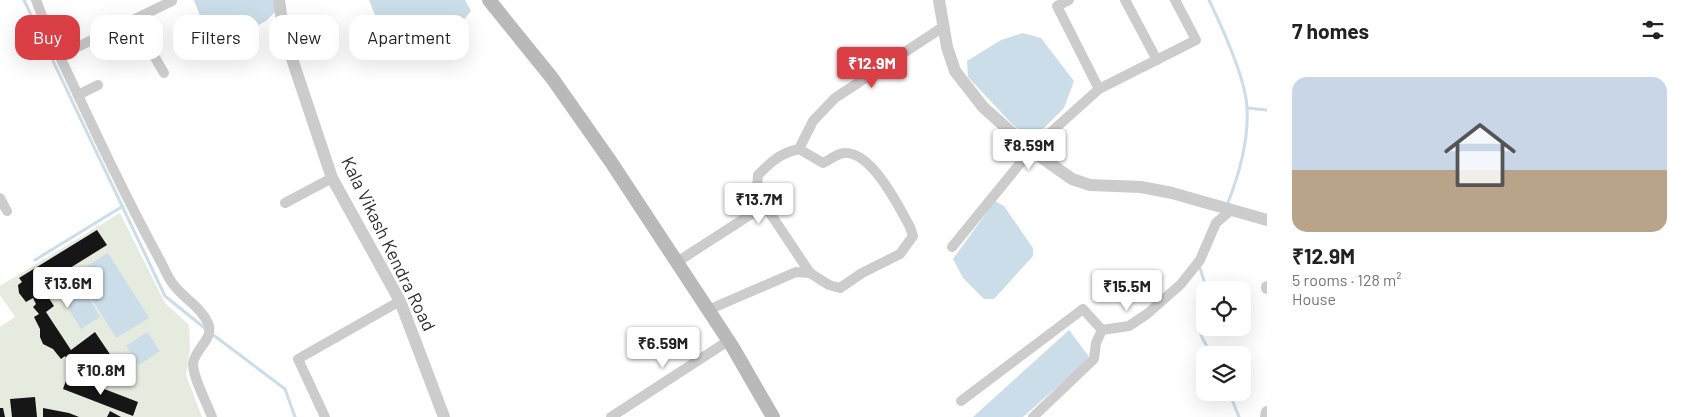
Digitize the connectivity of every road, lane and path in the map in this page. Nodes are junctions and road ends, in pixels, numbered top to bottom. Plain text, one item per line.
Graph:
1 (36, 0) edge
2 (279, 0) edge
3 (489, 0) edge
4 (939, 0) edge
5 (1068, 0) edge
6 (1125, 0) edge
7 (1175, 0) edge
8 (172, 1) edge
9 (1056, 3) edge
10 (42, 15) edge
11 (143, 15) edge
12 (943, 28) junction
13 (62, 60) edge
14 (156, 60) edge
15 (1157, 60) junction
16 (164, 73) dead end
17 (98, 85) dead end
18 (1099, 89) junction
19 (78, 95) junction
20 (799, 149) junction
21 (1030, 150) junction
22 (332, 178) junction
23 (0, 198) edge
24 (762, 201) junction
25 (285, 203) dead end
26 (1231, 210) junction
27 (6, 211) dead end
28 (1267, 220) edge
29 (952, 247) dead end
30 (677, 262) junction
31 (810, 273) junction
32 (400, 301) junction
33 (708, 310) junction
34 (1102, 330) junction
35 (728, 341) junction
36 (961, 401) dead end
37 (1267, 412) edge
38 (212, 417) edge
39 (325, 417) edge
40 (444, 417) edge
41 (611, 417) edge
42 (773, 417) edge
43 (1033, 417) edge
44 (1266, 417) edge

1 - 10 street
2 - 22 street, Kala Vikash Kendra Road
3 - 30 main road
4 - 12 street
5 - 9 street
6 - 15 street
7 - 15 street
8 - 11 street
9 - 18 street
12 - 20 street
12 - 21 street
13 - 19 street
14 - 16 street
15 - 18 street
17 - 19 street
18 - 21 street
19 - 38 street
20 - 24 street
20 - 31 street
21 - 26 street
21 - 29 street
22 - 25 street
22 - 32 street, Kala Vikash Kendra Road
23 - 27 street
24 - 30 street
24 - 31 street
26 - 28 street
26 - 34 street
30 - 33 main road
31 - 33 street
32 - 39 street
32 - 40 street, Kala Vikash Kendra Road
33 - 35 main road
34 - 36 street
34 - 43 street
35 - 41 street
35 - 42 main road
37 - 44 street

